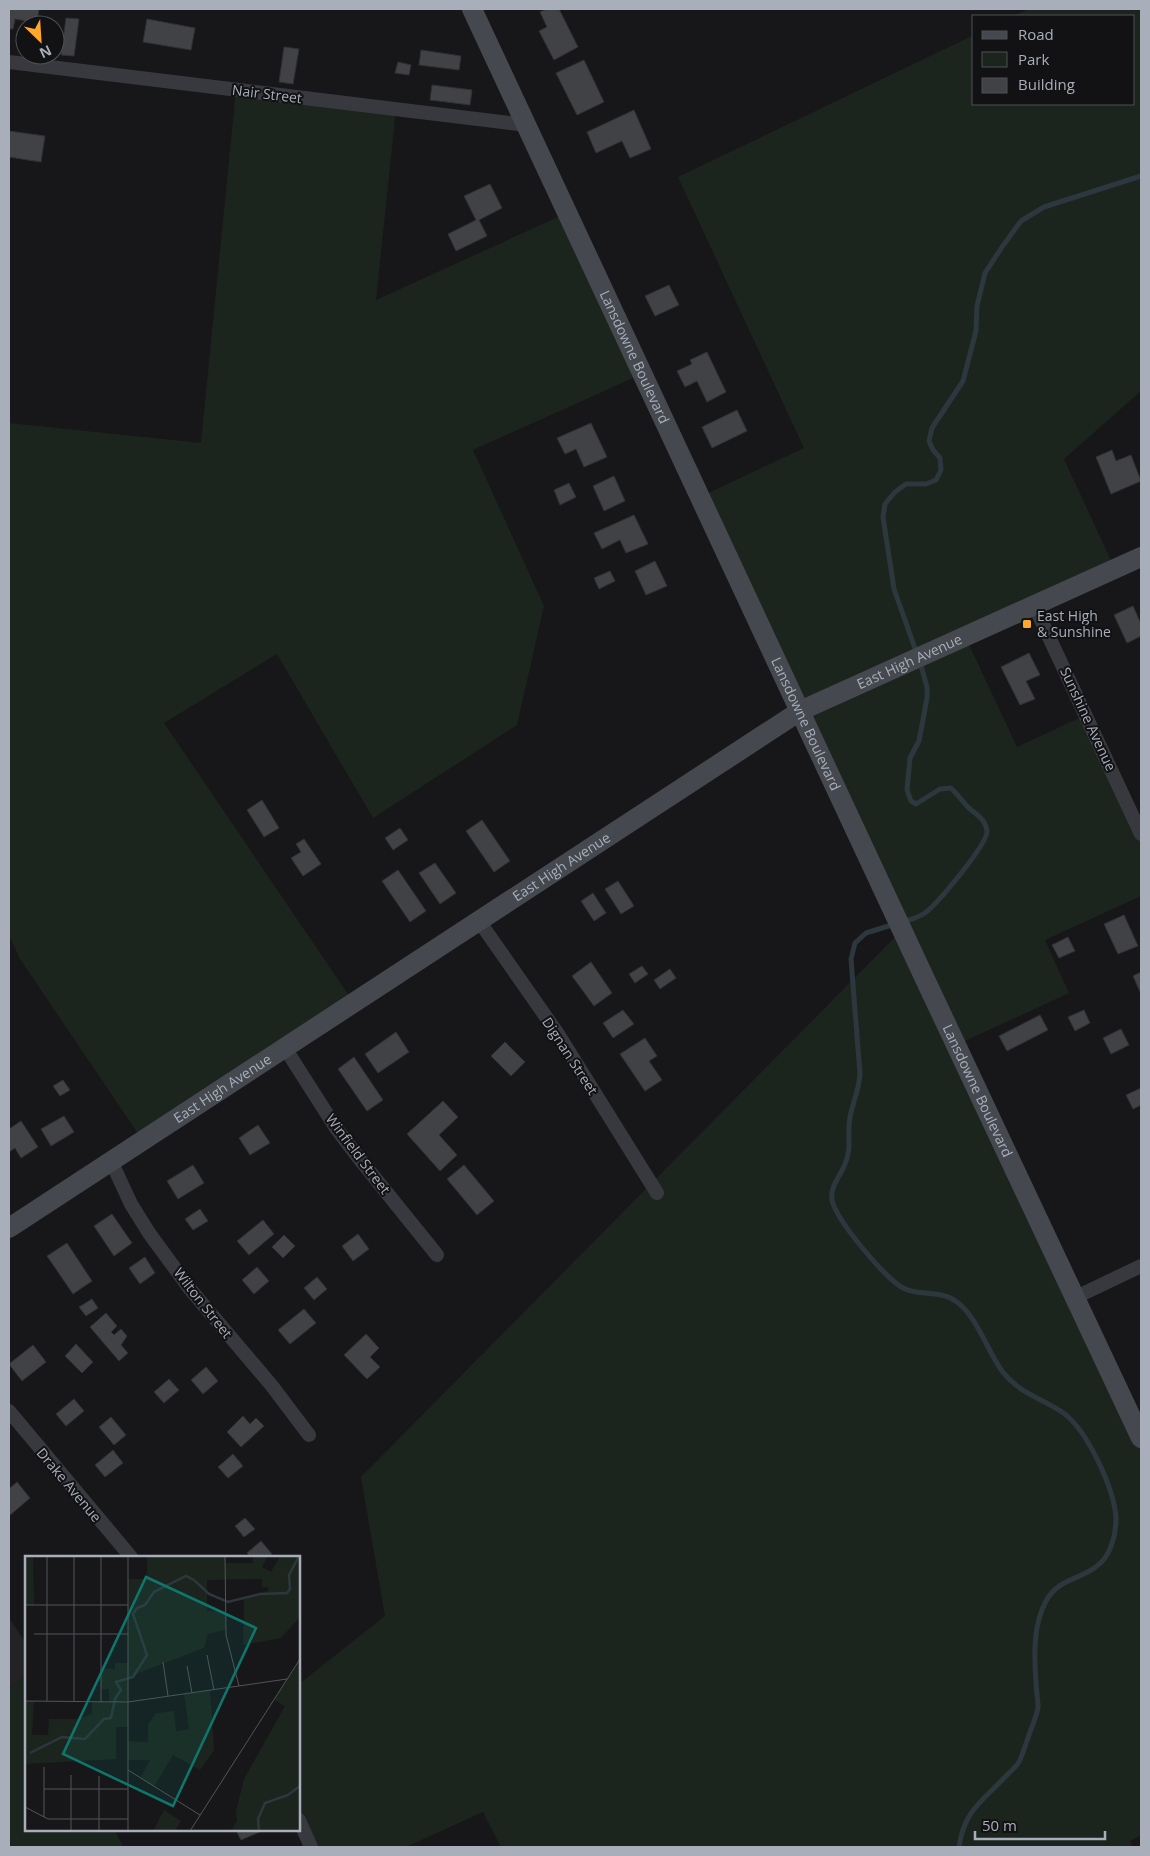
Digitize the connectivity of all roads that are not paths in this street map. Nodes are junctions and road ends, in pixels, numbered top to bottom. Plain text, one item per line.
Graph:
1 (472, 9) edge
2 (9, 62) edge
3 (526, 125) junction
4 (1141, 557) edge
5 (1034, 605) junction
6 (800, 711) junction
7 (1141, 834) edge
8 (479, 922) junction
9 (285, 1048) junction
10 (111, 1161) junction
11 (657, 1193) dead end
12 (9, 1228) edge
13 (437, 1255) dead end
14 (1141, 1266) edge
15 (1074, 1298) junction
16 (9, 1412) edge
17 (309, 1435) dead end
18 (1141, 1438) edge
19 (130, 1556) edge
20 (300, 1822) edge
21 (311, 1847) edge

1 - 3 street, Lansdowne Boulevard
2 - 3 street, Nair Street
3 - 6 street, Lansdowne Boulevard
4 - 5 street, East High Avenue
5 - 6 street, East High Avenue
5 - 7 street, Sunshine Avenue
6 - 8 street, East High Avenue
6 - 15 street, Lansdowne Boulevard
8 - 9 street, East High Avenue
8 - 11 street, Dignan Street
9 - 10 street, East High Avenue
9 - 13 street, Winfield Street
10 - 12 street, East High Avenue
10 - 17 street, Wilton Street
14 - 15 street
15 - 18 street, Lansdowne Boulevard
16 - 19 street, Drake Avenue
20 - 21 street

